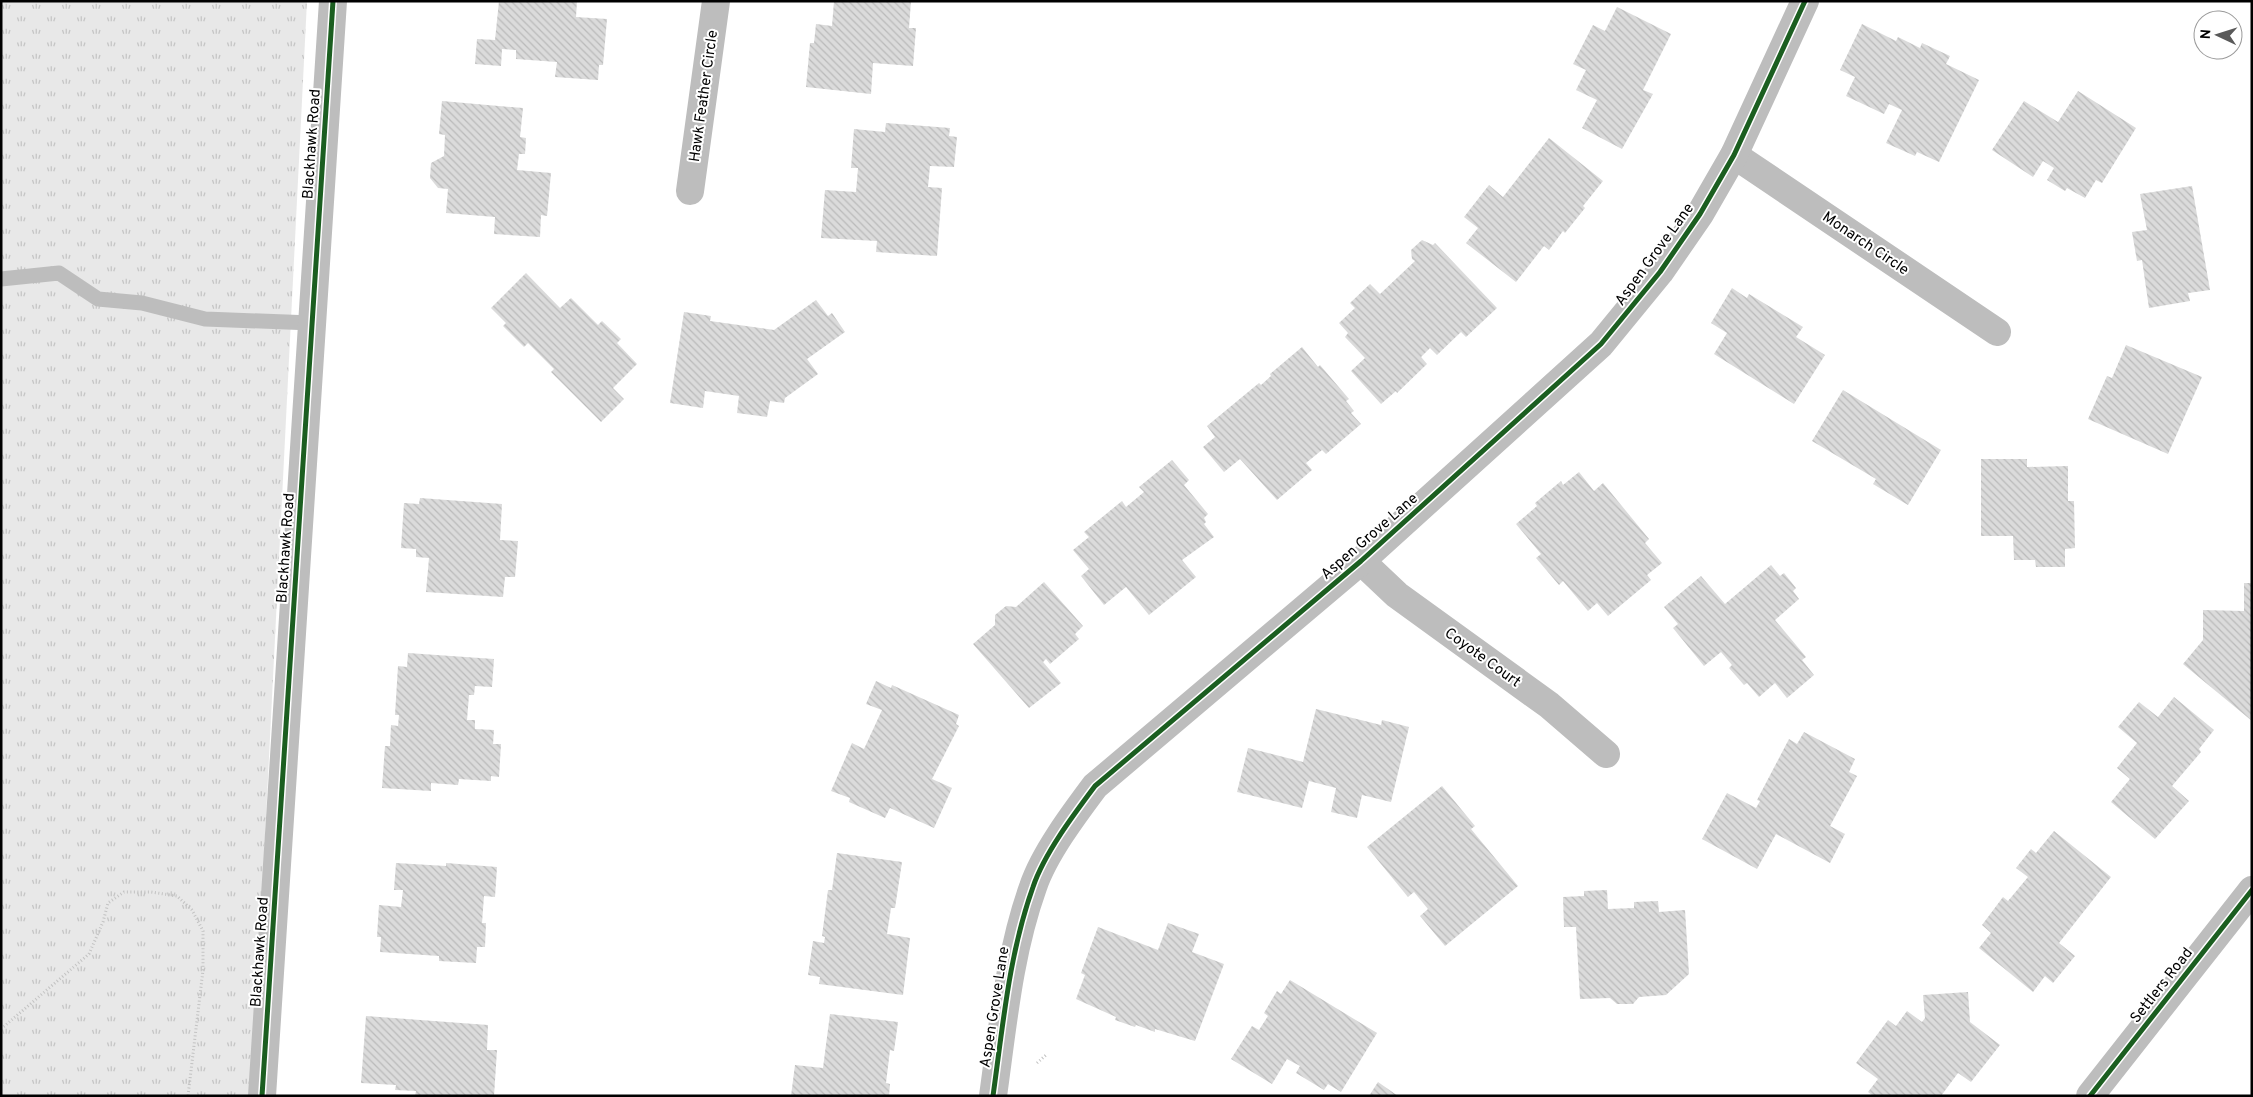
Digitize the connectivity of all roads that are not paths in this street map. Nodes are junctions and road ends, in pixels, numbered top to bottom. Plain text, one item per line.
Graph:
1 (333, 1) edge
2 (716, 1) edge
3 (1805, 1) edge
4 (1734, 155) junction
5 (690, 191) dead end
6 (1, 278) edge
7 (312, 323) junction
8 (1997, 332) dead end
9 (1361, 561) junction
10 (1606, 754) dead end
11 (2252, 890) edge
12 (262, 1096) edge
13 (993, 1096) edge
14 (2090, 1096) edge

1 - 7 street, Blackhawk Road
2 - 5 street, Hawk Feather Circle
3 - 4 street, Aspen Grove Lane
4 - 8 street, Monarch Circle
4 - 9 street, Aspen Grove Lane
6 - 7 lane
7 - 12 street, Blackhawk Road
9 - 10 street, Coyote Court
9 - 13 street, Aspen Grove Lane
11 - 14 street, Settlers Road

